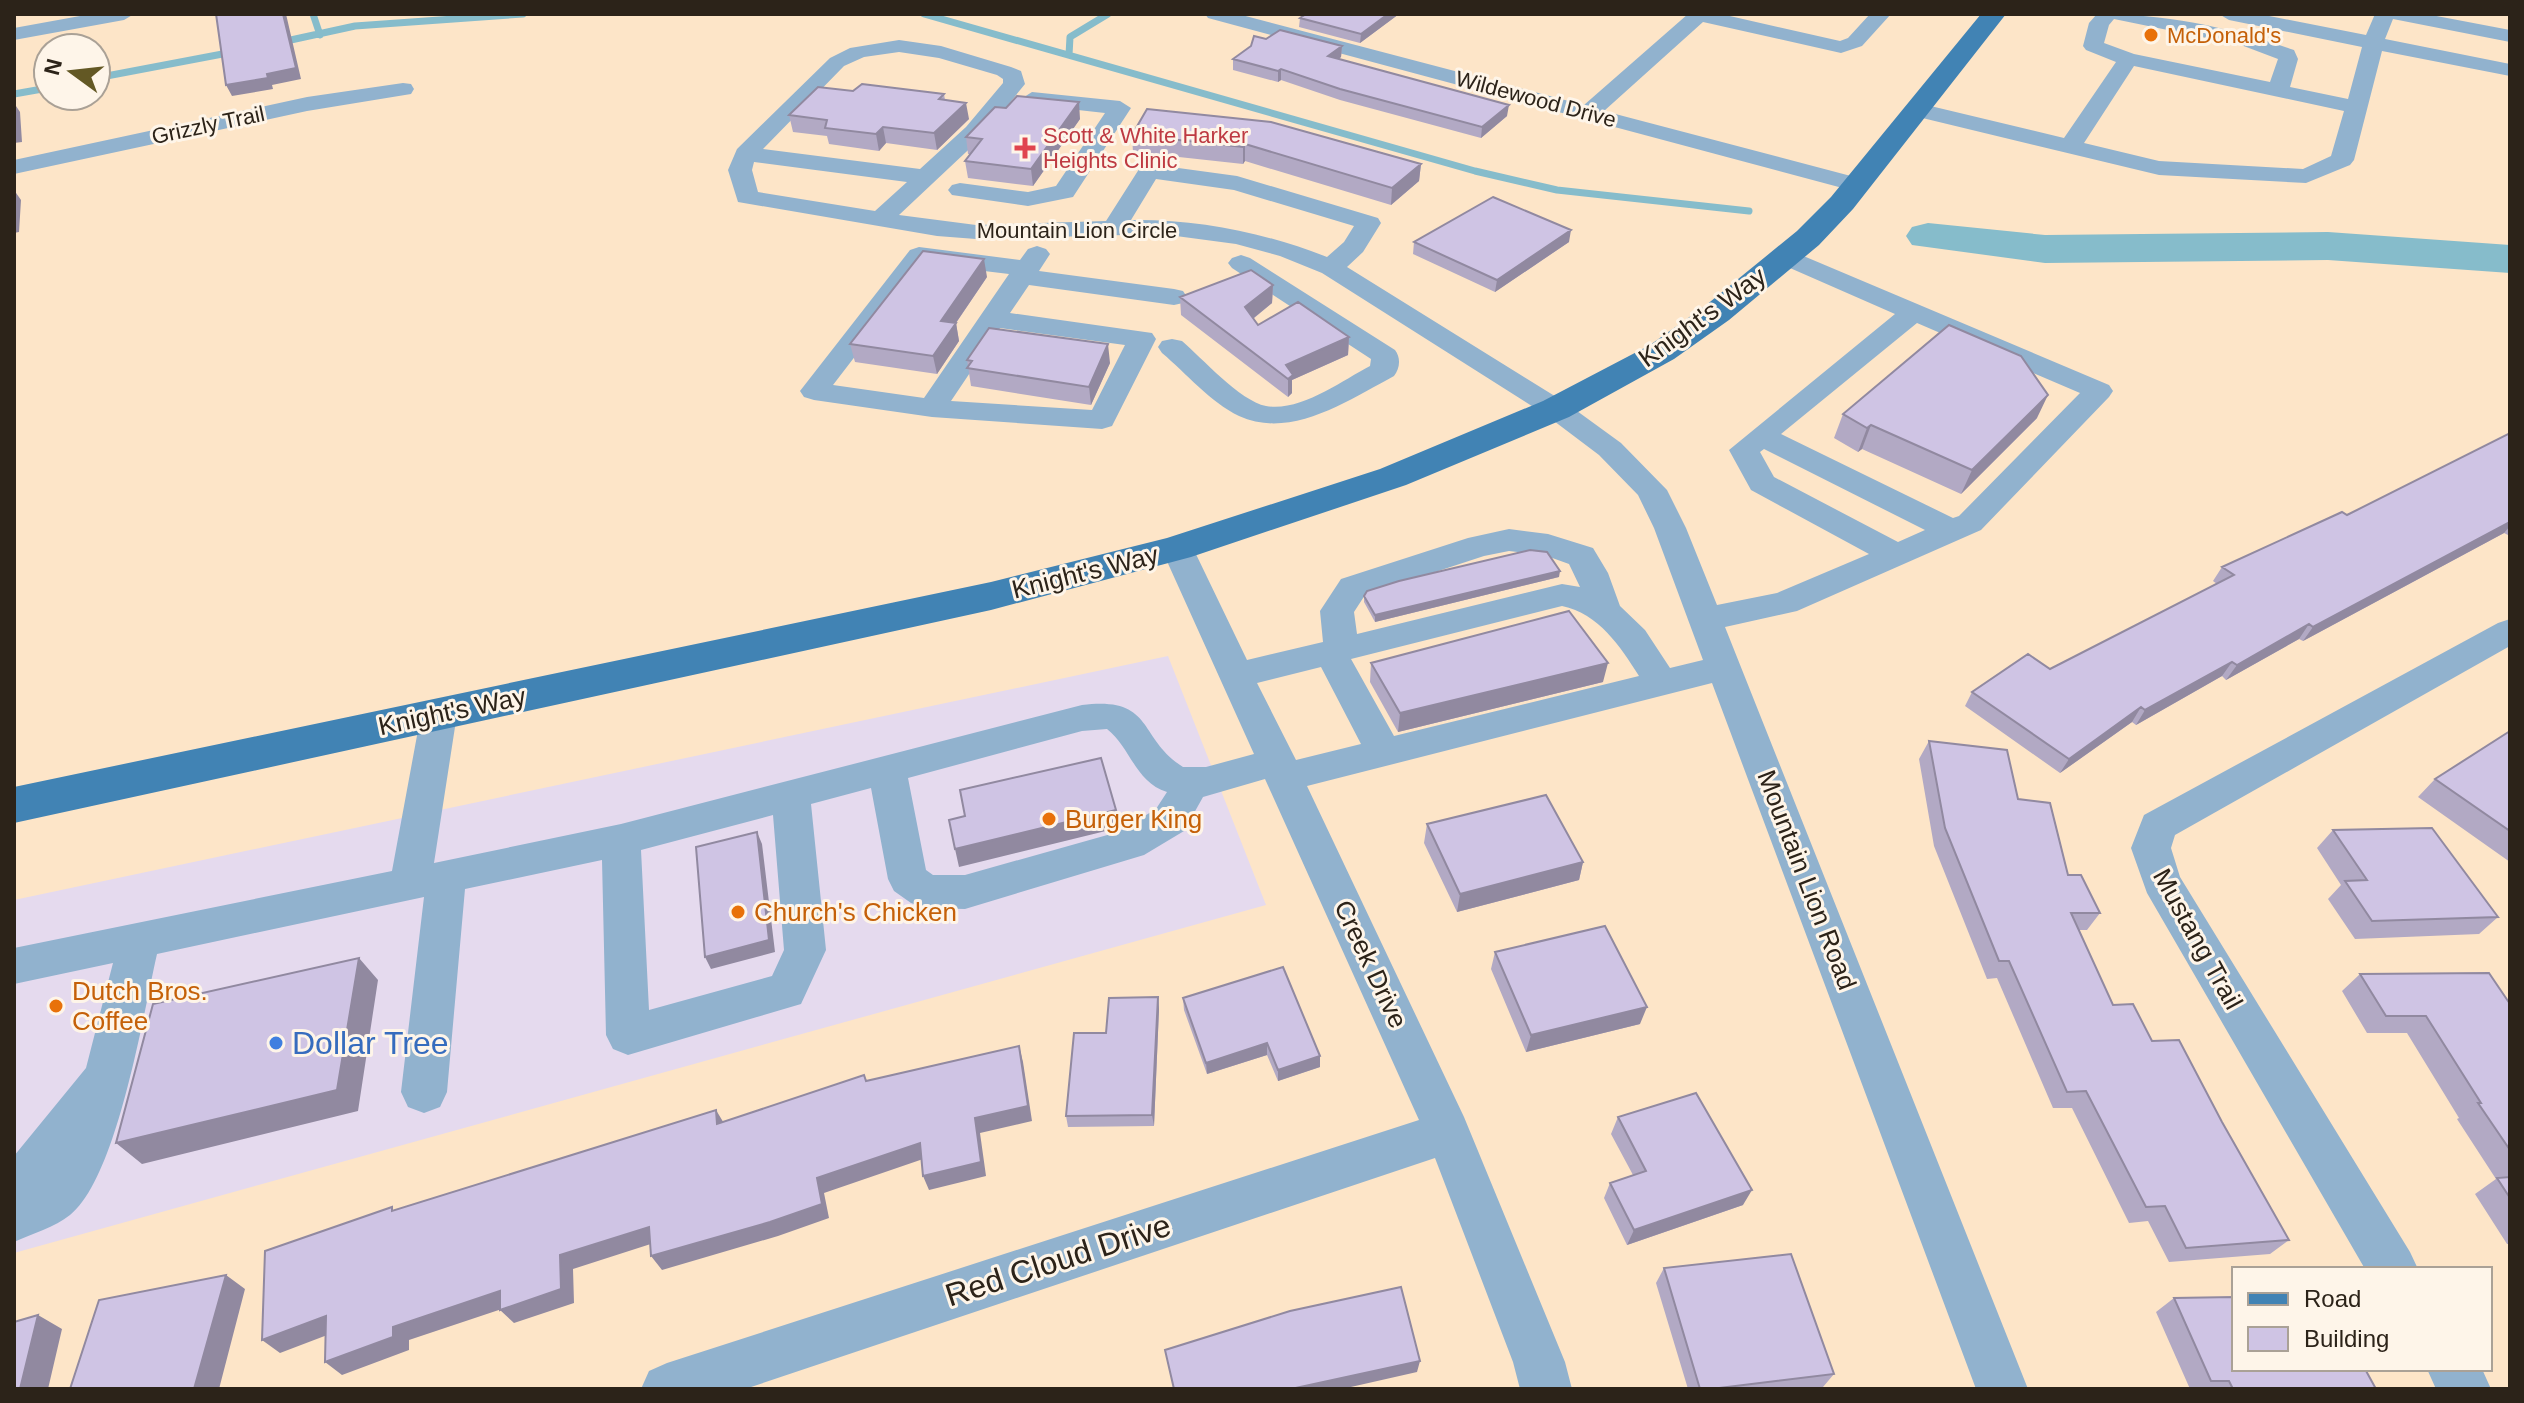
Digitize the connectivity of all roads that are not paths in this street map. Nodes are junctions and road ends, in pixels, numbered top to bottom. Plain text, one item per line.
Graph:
1 (124, 14) edge
2 (1215, 14) edge
3 (1699, 14) edge
4 (1881, 14) edge
5 (2108, 14) edge
6 (2118, 14) edge
7 (2229, 14) edge
8 (2284, 14) edge
9 (2395, 14) edge
10 (2469, 14) edge
11 (1990, 15) edge
12 (81, 18) edge
13 (1251, 18) edge
14 (1818, 20) dead end
15 (2510, 22) edge
16 (2379, 30) edge
17 (14, 34) edge
18 (2510, 36) edge
19 (1859, 38) junction
20 (2128, 59) junction
21 (2510, 61) edge
22 (2510, 70) edge
23 (403, 89) dead end
24 (2278, 91) junction
25 (1031, 99) edge
26 (2356, 107) junction
27 (1918, 110) junction
28 (1588, 113) junction
29 (2070, 146) junction
30 (745, 154) junction
31 (14, 167) edge
32 (925, 177) junction
33 (1858, 185) junction
34 (960, 190) dead end
35 (1028, 199) junction
36 (880, 220) junction
37 (1115, 227) junction
38 (1055, 229) junction
39 (1023, 230) junction
40 (1289, 251) junction
41 (1785, 257) junction
42 (1331, 268) junction
43 (1024, 272) junction
44 (1174, 297) dead end
45 (1915, 311) junction
46 (991, 319) junction
47 (1415, 322) junction
48 (1369, 345) junction
49 (1172, 347) dead end
50 (932, 408) junction
51 (1556, 409) junction
52 (1761, 436) junction
53 (1952, 531) junction
54 (1177, 548) junction
55 (1897, 555) junction
56 (1604, 608) junction
57 (1707, 619) junction
58 (2510, 631) edge
59 (1336, 651) junction
60 (1726, 667) junction
61 (1238, 675) junction
62 (1661, 683) junction
63 (439, 714) junction
64 (1384, 752) junction
65 (1281, 769) junction
66 (887, 770) junction
67 (1191, 784) junction
68 (791, 796) junction
69 (14, 805) edge
70 (621, 840) junction
71 (428, 880) junction
72 (140, 939) junction
73 (14, 966) edge
74 (105, 1077) junction
75 (424, 1092) dead end
76 (1448, 1132) junction
77 (14, 1186) edge
78 (14, 1218) edge
79 (2392, 1267) edge
80 (2454, 1371) edge
81 (667, 1389) edge
82 (1546, 1389) edge
83 (2002, 1389) edge
84 (2465, 1389) edge

1 - 12 street
2 - 13 street, Wildewood Drive
3 - 19 street
3 - 28 street
4 - 19 street
5 - 20 street
6 - 24 street
7 - 16 street
8 - 16 street
9 - 18 street
10 - 15 street
11 - 27 main road, Knight's Way
12 - 17 street
13 - 28 street, Wildewood Drive
14 - 19 street
16 - 21 street
16 - 22 street
16 - 26 street
20 - 24 street
20 - 29 street
23 - 31 street, Grizzly Trail
24 - 26 street
25 - 35 street
26 - 29 street
27 - 29 street
27 - 33 main road, Knight's Way
28 - 33 street, Wildewood Drive
30 - 32 street
30 - 32 street
30 - 36 street, Mountain Lion Circle
32 - 36 street
33 - 41 main road, Knight's Way
34 - 35 street
35 - 39 street
36 - 39 street, Mountain Lion Circle
37 - 38 street, Mountain Lion Circle
37 - 40 street, Mountain Lion Circle
37 - 42 street
38 - 39 street, Mountain Lion Circle
38 - 43 street
40 - 42 street, Mountain Lion Circle
40 - 48 street
41 - 45 street
41 - 51 main road, Knight's Way
42 - 47 street, Mountain Lion Circle
43 - 44 street
43 - 46 street
43 - 50 street
45 - 52 street
45 - 53 street
46 - 50 street
46 - 50 street
47 - 48 street
47 - 51 street, Mountain Lion Circle
48 - 49 street
51 - 54 main road, Knight's Way
51 - 57 street, Mountain Lion Road
52 - 53 street
52 - 55 street
53 - 55 street
54 - 61 street, Creek Drive
54 - 63 main road, Knight's Way
55 - 57 street
56 - 59 street
56 - 59 street
56 - 62 street
57 - 60 street, Mountain Lion Road
58 - 79 street, Mustang Trail
59 - 61 street
59 - 64 street
60 - 62 street
60 - 83 street, Mountain Lion Road
61 - 65 street, Creek Drive
62 - 64 street
63 - 69 main road, Knight's Way
63 - 71 street
64 - 65 street
65 - 67 street
65 - 76 street, Creek Drive
66 - 67 street
66 - 67 street
66 - 68 street
68 - 70 street
68 - 70 street
70 - 71 street
71 - 72 street
71 - 75 street
72 - 73 street
72 - 74 street
74 - 77 street
74 - 78 street
76 - 81 street, Red Cloud Drive
76 - 82 street, Creek Drive
80 - 84 street

